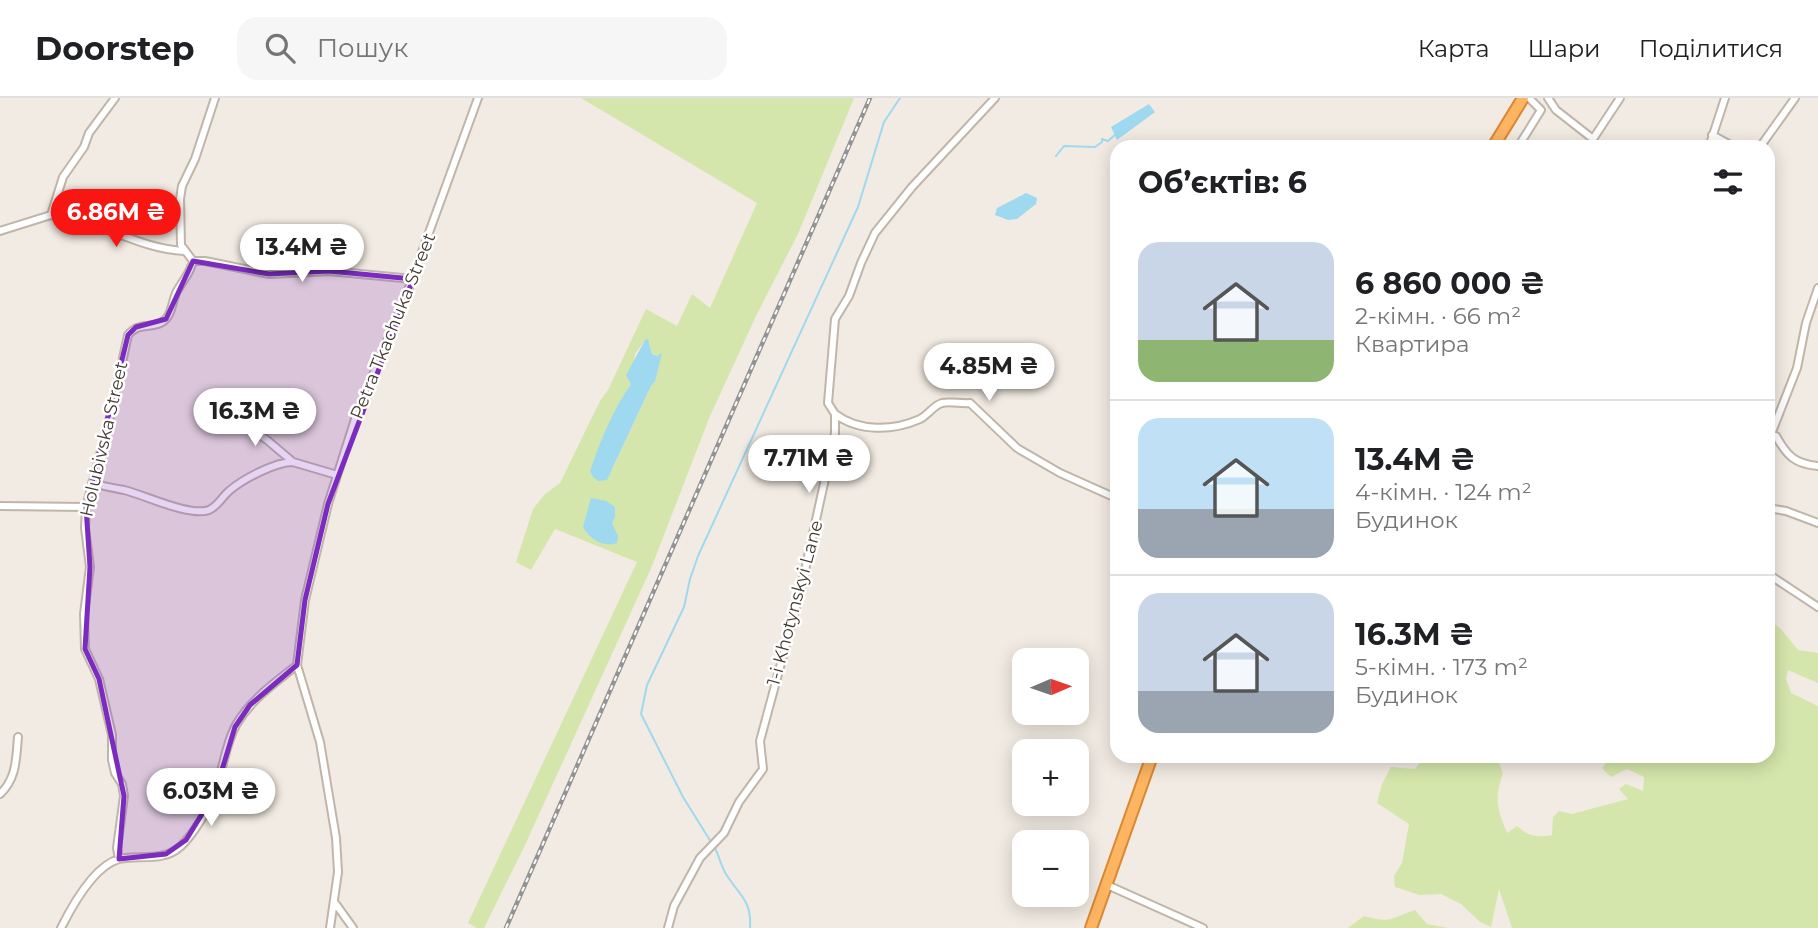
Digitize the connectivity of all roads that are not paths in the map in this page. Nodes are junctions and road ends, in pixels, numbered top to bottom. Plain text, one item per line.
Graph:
1 (115, 98) edge
2 (215, 98) edge
3 (478, 98) edge
4 (995, 98) edge
5 (1523, 98) edge
6 (1529, 98) edge
7 (1548, 98) edge
8 (1620, 98) edge
9 (1725, 98) edge
10 (1795, 98) edge
11 (1713, 135) junction
12 (1497, 140) edge
13 (1522, 140) edge
14 (1711, 140) edge
15 (1722, 140) edge
16 (1765, 140) edge
17 (51, 215) junction
18 (0, 231) edge
19 (184, 251) junction
20 (193, 261) junction
21 (412, 279) junction
22 (1818, 288) edge
23 (835, 414) junction
24 (232, 416) dead end
25 (1775, 423) edge
26 (1775, 436) edge
27 (293, 462) junction
28 (1818, 466) edge
29 (337, 475) junction
30 (92, 483) junction
31 (1110, 495) edge
32 (0, 506) edge
33 (86, 507) junction
34 (1775, 510) edge
35 (1818, 523) edge
36 (1775, 579) edge
37 (1818, 607) edge
38 (297, 665) junction
39 (18, 737) dead end
40 (1149, 763) edge
41 (0, 794) edge
42 (119, 859) junction
43 (1105, 884) junction
44 (335, 903) junction
45 (61, 928) edge
46 (330, 928) edge
47 (353, 928) edge
48 (668, 928) edge
49 (1091, 928) edge
50 (1203, 928) edge

1 - 17 street
2 - 19 street
3 - 21 street, Petra Tkachuka Street
4 - 23 street, 1-i Khotynskyi Lane
5 - 12 highway
6 - 13 street
7 - 8 street
9 - 11 street
10 - 16 street
11 - 14 street
11 - 15 street
17 - 18 street
17 - 19 street
19 - 20 street
20 - 21 street
20 - 30 street, Holubivska Street
21 - 29 street, Petra Tkachuka Street
22 - 25 street
23 - 31 street
23 - 48 street, 1-i Khotynskyi Lane
24 - 27 street
26 - 28 street
27 - 29 street
27 - 30 street
29 - 38 street, Petra Tkachuka Street
30 - 33 street, Holubivska Street
32 - 33 street
33 - 42 street, Holubivska Street
34 - 35 street
36 - 37 street
38 - 42 street
38 - 44 street, Petra Tkachuka Street
39 - 41 street
40 - 43 highway
42 - 45 street
43 - 49 highway
43 - 50 street
44 - 46 street, Petra Tkachuka Street
44 - 47 street

